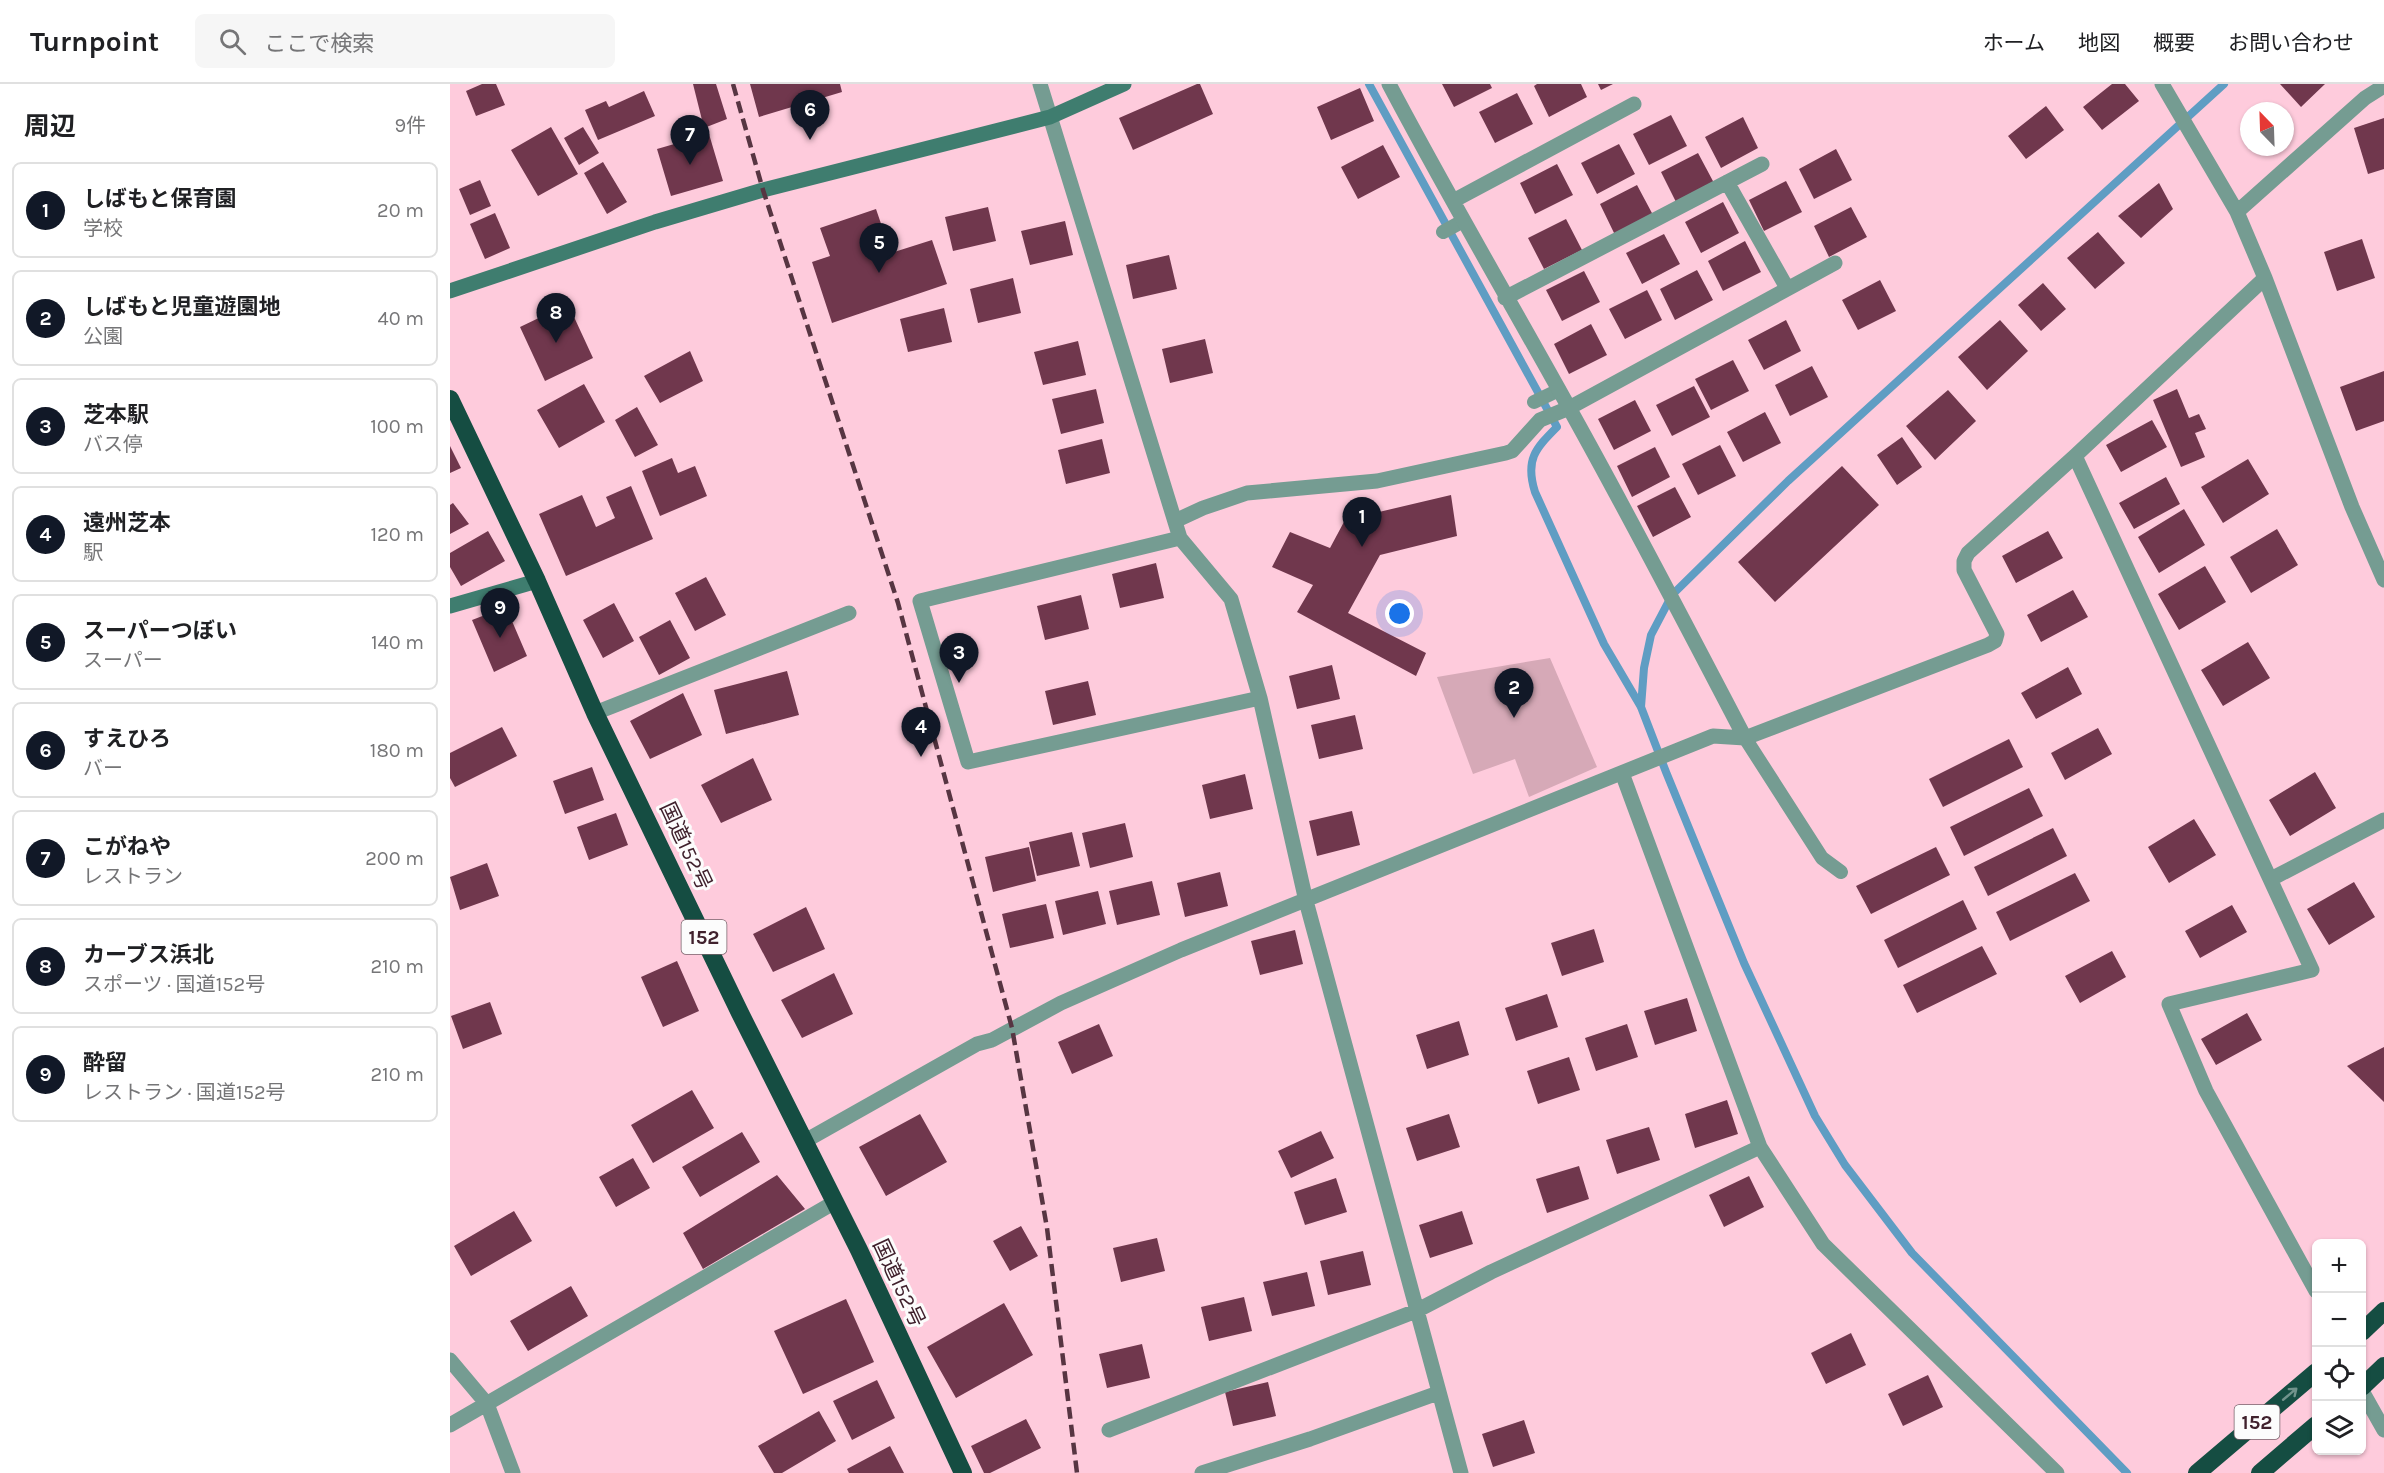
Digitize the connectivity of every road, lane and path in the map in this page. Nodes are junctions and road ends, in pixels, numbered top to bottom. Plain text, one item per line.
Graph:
1 (1040, 84) edge
2 (1124, 84) edge
3 (1390, 84) edge
4 (2162, 84) edge
5 (2384, 86) edge
6 (2362, 91) edge
7 (1634, 104) dead end
8 (1050, 117) junction
9 (1762, 164) dead end
10 (1727, 182) junction
11 (1453, 201) junction
12 (2237, 212) junction
13 (1835, 263) dead end
14 (2265, 278) junction
15 (1787, 288) junction
16 (450, 291) edge
17 (1505, 298) junction
18 (450, 399) edge
19 (1564, 410) junction
20 (2076, 456) junction
21 (1175, 521) junction
22 (1180, 538) junction
23 (2384, 580) edge
24 (537, 581) junction
25 (450, 606) edge
26 (849, 614) dead end
27 (1260, 698) junction
28 (595, 713) junction
29 (1745, 738) junction
30 (1628, 771) junction
31 (2384, 820) edge
32 (1841, 872) dead end
33 (2271, 879) junction
34 (1306, 901) junction
35 (805, 1141) junction
36 (1760, 1147) junction
37 (835, 1202) junction
38 (2312, 1285) edge
39 (1416, 1311) junction
40 (2384, 1311) edge
41 (2366, 1327) edge
42 (450, 1360) edge
43 (2384, 1366) edge
44 (2312, 1375) edge
45 (2366, 1384) edge
46 (1438, 1394) junction
47 (2366, 1398) edge
48 (487, 1404) junction
49 (450, 1425) edge
50 (2312, 1428) edge
51 (1109, 1430) dead end
52 (2384, 1430) edge
53 (513, 1473) edge
54 (963, 1473) edge
55 (1202, 1473) edge
56 (1461, 1473) edge
57 (2057, 1473) edge
58 (2197, 1473) edge
59 (2260, 1473) edge

1 - 8 street
2 - 8 street
3 - 11 street
4 - 12 street
5 - 6 street
6 - 12 street
7 - 11 street
8 - 16 street
8 - 21 street
9 - 10 street
10 - 15 street
10 - 17 street
11 - 17 street
12 - 14 street
13 - 15 street
14 - 20 street
14 - 23 street
15 - 19 street
17 - 19 street
18 - 24 highway, 国道152号 / 152
19 - 21 street
19 - 29 street
20 - 29 street
20 - 33 street
21 - 22 street
22 - 27 street
22 - 27 street
24 - 25 street
24 - 28 highway, 国道152号 / 152
26 - 28 street
27 - 34 street
28 - 35 highway, 国道152号 / 152
29 - 30 street
29 - 32 lane
30 - 34 street
30 - 36 street
31 - 33 street
33 - 38 street
34 - 35 street
34 - 39 street
35 - 37 highway, 国道152号 / 152
36 - 39 street
36 - 57 street
37 - 48 street
37 - 54 highway, 国道152号 / 152
39 - 46 street
39 - 51 street
40 - 41 highway
42 - 48 street
43 - 45 highway
58 -> 44 highway, 152
46 - 55 street
46 - 56 street
47 - 52 street
48 - 49 street
48 - 53 street
50 - 59 highway, 152

